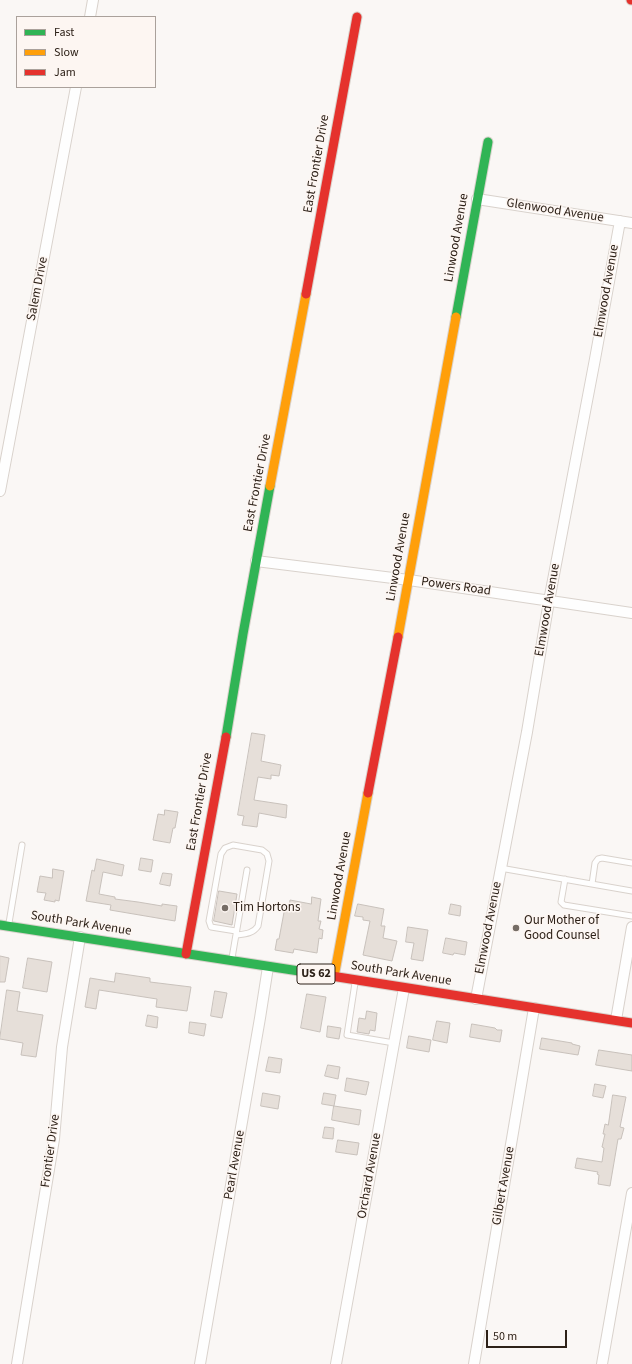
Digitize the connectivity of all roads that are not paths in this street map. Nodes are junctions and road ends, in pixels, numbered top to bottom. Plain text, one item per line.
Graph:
1 (93, 0) edge
2 (90, 16) edge
3 (357, 17) dead end
4 (76, 88) edge
5 (488, 142) dead end
6 (477, 199) junction
7 (620, 221) junction
8 (632, 223) edge
9 (0, 492) edge
10 (256, 560) junction
11 (409, 580) junction
12 (549, 601) junction
13 (632, 613) edge
14 (22, 845) dead end
15 (632, 863) edge
16 (500, 868) junction
17 (247, 870) dead end
18 (565, 880) junction
19 (592, 884) junction
20 (632, 891) edge
21 (632, 916) edge
22 (4, 926) edge
23 (632, 927) edge
24 (236, 933) junction
25 (80, 937) junction
26 (186, 954) junction
27 (231, 961) junction
28 (268, 967) junction
29 (334, 977) junction
30 (355, 980) junction
31 (404, 988) junction
32 (476, 999) junction
33 (534, 1008) junction
34 (616, 1020) junction
35 (632, 1023) edge
36 (394, 1043) junction
37 (632, 1193) edge
38 (17, 1364) edge
39 (200, 1364) edge
40 (336, 1364) edge
41 (474, 1364) edge
42 (602, 1364) edge

1 - 2 street
3 - 10 street, East Frontier Drive
4 - 9 street, Salem Drive
5 - 6 street, Linwood Avenue
6 - 7 street, Glenwood Avenue
6 - 11 street, Linwood Avenue
7 - 8 street, Glenwood Avenue
7 - 12 street, Elmwood Avenue
10 - 11 street, Powers Road
10 - 26 street, East Frontier Drive
11 - 12 street, Powers Road
11 - 29 street, Linwood Avenue
12 - 13 street, Powers Road
12 - 16 street, Elmwood Avenue
14 - 22 lane
15 - 19 lane
16 - 18 lane
16 - 32 street, Elmwood Avenue
17 - 24 lane
18 - 19 lane
18 - 21 lane
19 - 20 lane
22 - 25 street, South Park Avenue / US 62
23 - 34 street
24 - 24 lane
24 - 27 lane
25 - 26 street, South Park Avenue / US 62
25 - 38 street, Frontier Drive
26 - 27 street, South Park Avenue / US 62
27 - 28 street, South Park Avenue / US 62
28 - 29 street, South Park Avenue / US 62
28 - 39 street, Pearl Avenue
29 - 30 street, South Park Avenue / US 62
30 - 31 street, South Park Avenue / US 62
30 - 36 lane
31 - 32 street, South Park Avenue / US 62
31 - 36 street, Orchard Avenue
32 - 33 street, South Park Avenue / US 62
33 - 34 street, South Park Avenue / US 62
33 - 41 street, Gilbert Avenue
34 - 35 street, South Park Avenue / US 62
36 - 40 street, Orchard Avenue
37 - 42 street

